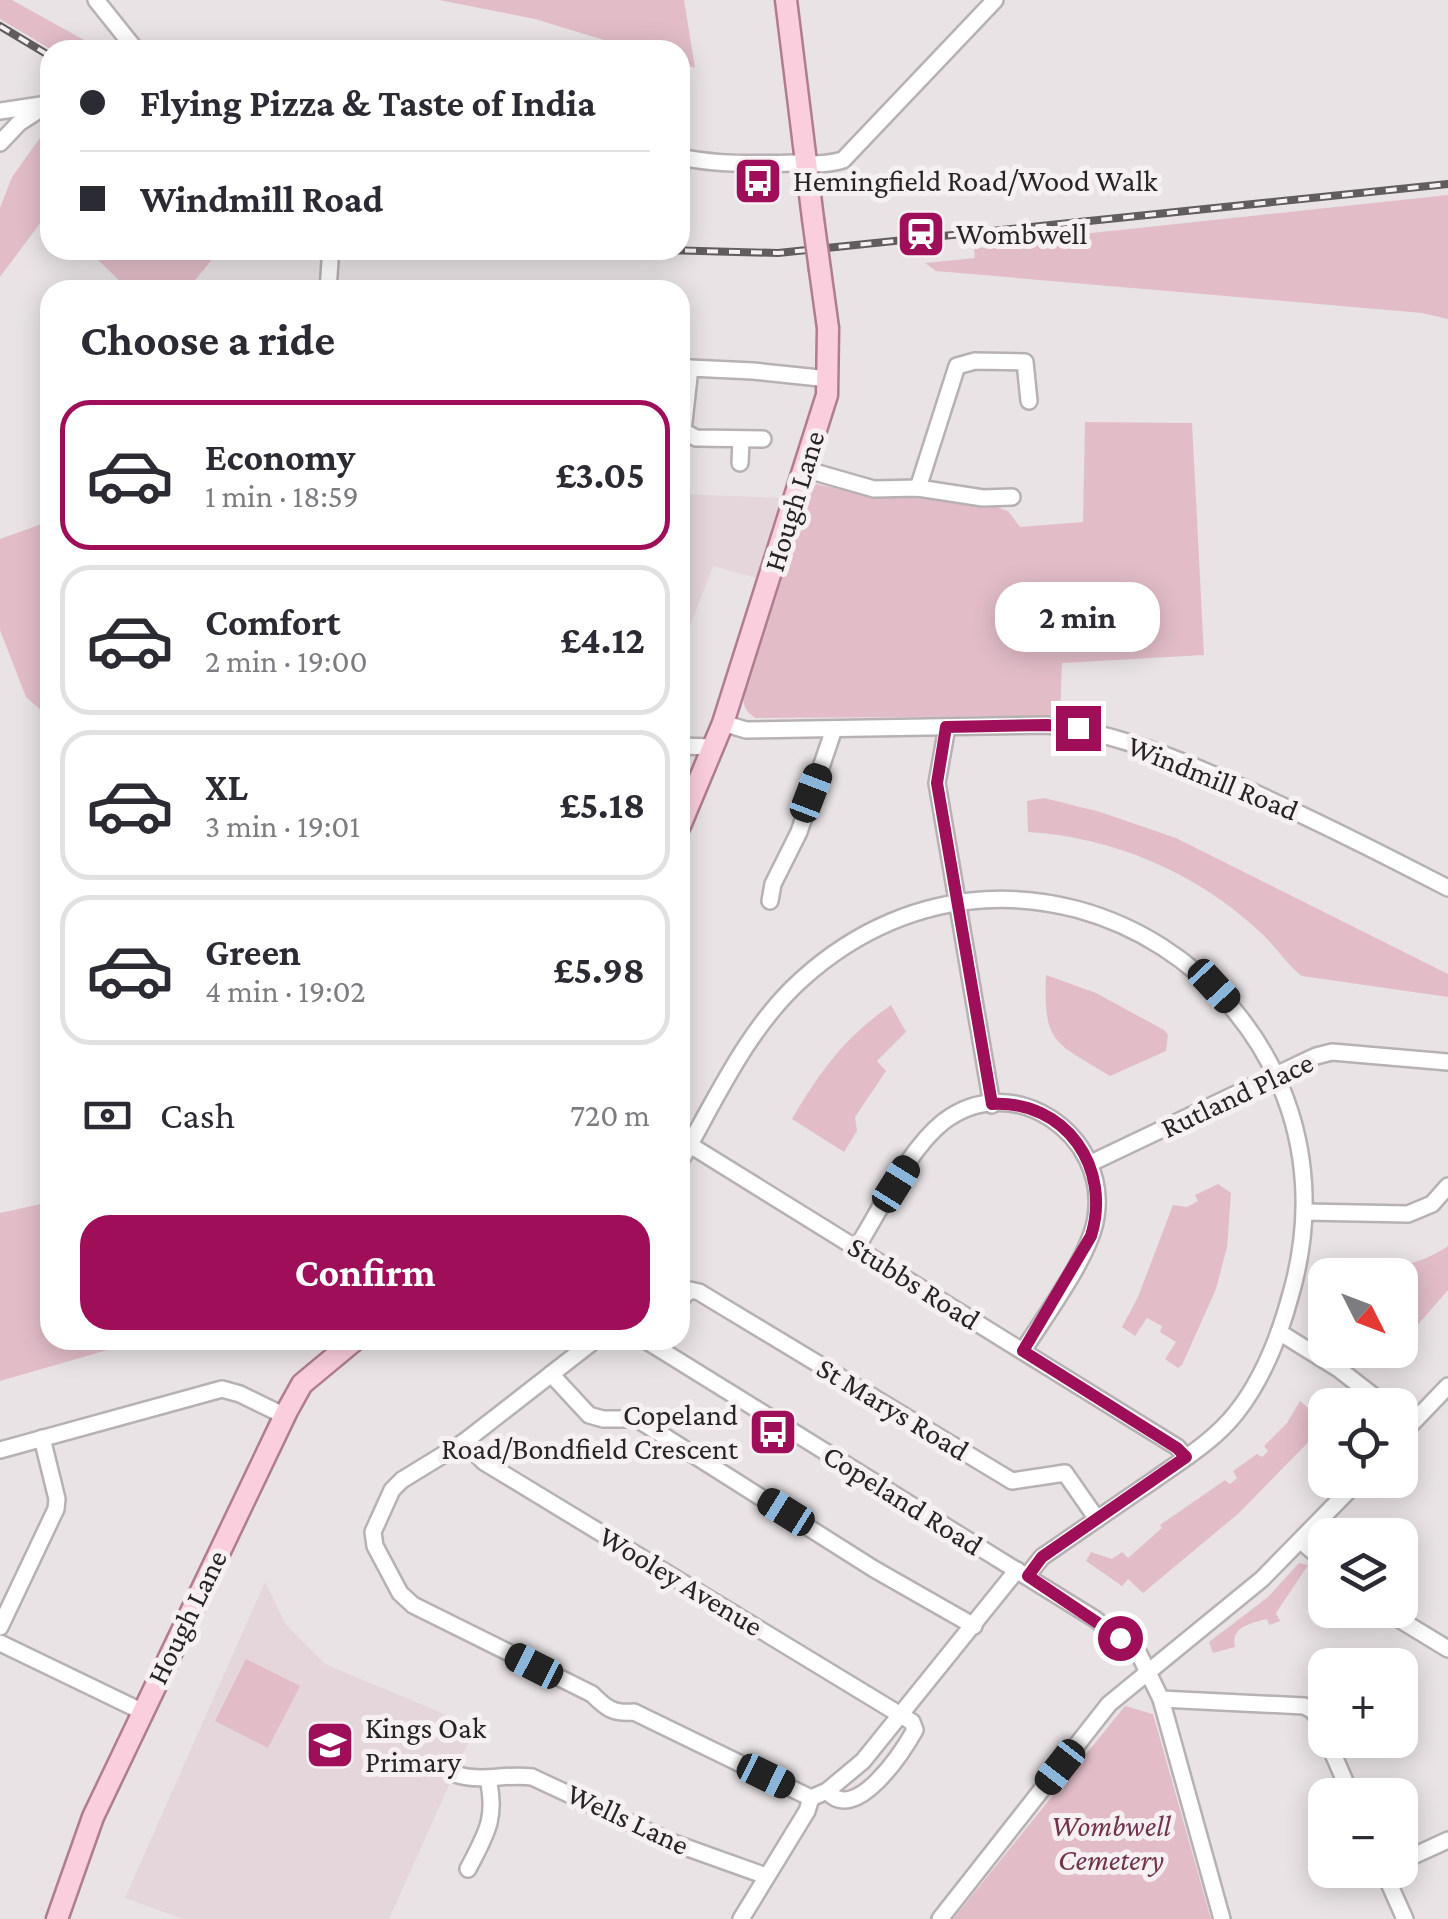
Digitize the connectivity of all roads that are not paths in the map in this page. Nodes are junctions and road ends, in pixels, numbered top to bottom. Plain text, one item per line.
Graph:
1 (96, 0) edge
2 (786, 0) edge
3 (994, 0) edge
4 (128, 40) edge
5 (40, 105) edge
6 (40, 109) edge
7 (0, 111) edge
8 (0, 143) edge
9 (690, 159) edge
10 (806, 163) junction
11 (330, 261) dead end
12 (329, 280) edge
13 (690, 368) edge
14 (829, 379) junction
15 (1029, 401) dead end
16 (690, 436) edge
17 (763, 438) dead end
18 (741, 440) junction
19 (740, 464) dead end
20 (804, 469) junction
21 (918, 488) junction
22 (1012, 498) dead end
23 (723, 723) junction
24 (946, 727) junction
25 (834, 729) junction
26 (690, 746) edge
27 (714, 747) junction
28 (690, 803) edge
29 (1448, 888) edge
30 (770, 901) dead end
31 (957, 904) junction
32 (1448, 1062) edge
33 (1277, 1074) junction
34 (992, 1104) junction
35 (690, 1145) joint
36 (1091, 1163) junction
37 (1448, 1186) edge
38 (1304, 1212) junction
39 (856, 1248) junction
40 (690, 1290) edge
41 (1280, 1332) junction
42 (343, 1350) edge
43 (582, 1350) edge
44 (664, 1350) edge
45 (1023, 1351) junction
46 (551, 1374) junction
47 (1448, 1386) edge
48 (1363, 1388) edge
49 (1418, 1413) edge
50 (284, 1416) junction
51 (42, 1438) junction
52 (464, 1442) junction
53 (0, 1450) edge
54 (1186, 1457) junction
55 (1342, 1498) edge
56 (1097, 1519) junction
57 (1301, 1542) junction
58 (1308, 1548) edge
59 (1022, 1573) junction
60 (974, 1626) junction
61 (0, 1627) edge
62 (1413, 1628) edge
63 (0, 1642) edge
64 (1448, 1650) edge
65 (1149, 1673) junction
66 (1161, 1698) junction
67 (1308, 1708) edge
68 (142, 1712) junction
69 (902, 1714) junction
70 (455, 1774) dead end
71 (488, 1779) junction
72 (828, 1792) junction
73 (811, 1798) junction
74 (1448, 1840) edge
75 (1418, 1854) edge
76 (468, 1869) dead end
77 (766, 1876) junction
78 (1391, 1888) edge
79 (57, 1919) edge
80 (741, 1919) edge
81 (940, 1919) edge
82 (1222, 1919) edge
83 (1404, 1919) edge

1 - 4 street
2 - 10 main road, Hough Lane
3 - 10 street
5 - 7 street
6 - 8 street
9 - 10 street
10 - 14 main road, Hough Lane, bridge
11 - 12 street
13 - 14 street
14 - 20 main road, Hough Lane
15 - 21 street
16 - 18 street
17 - 18 street
18 - 19 street
20 - 21 street
20 - 23 main road, Hough Lane
21 - 22 street
23 - 25 street, Windmill Road
23 - 27 main road, Hough Lane
24 - 25 street, Windmill Road
24 - 29 street, Windmill Road
24 - 31 street
25 - 30 street
26 - 27 street
27 - 28 main road, Hough Lane
31 - 33 street
31 - 34 street
31 - 35 street
32 - 33 street, Rutland Place
33 - 36 street, Rutland Place
33 - 38 street
34 - 36 street
34 - 39 street
35 - 39 street, Stubbs Road
36 - 45 street
37 - 38 street
38 - 41 street
39 - 45 street, Stubbs Road
40 - 56 street, St Marys Road
41 - 48 street
41 - 54 street
42 - 50 main road, Hough Lane
43 - 46 street
44 - 59 street, Copeland Road
45 - 54 street, Stubbs Road
46 - 52 street
46 - 60 street
47 - 49 street
50 - 51 street
50 - 68 main road, Hough Lane
51 - 53 street
51 - 61 street
52 - 69 street, Wooley Avenue
52 - 73 street
54 - 56 street
55 - 57 street
56 - 59 street
57 - 58 street
57 - 65 street
59 - 60 street
59 - 65 street, Copeland Road
60 - 69 street
62 - 64 street
63 - 68 street
65 - 66 street, Copeland Road
65 - 81 street
66 - 67 street
66 - 82 street, Copeland Road
68 - 79 main road, Hough Lane
69 - 72 street
69 - 72 street
70 - 71 street, Wells Lane
71 - 76 street
71 - 77 street, Wells Lane
72 - 73 street
73 - 77 street
74 - 75 street
77 - 80 street
78 - 83 street

